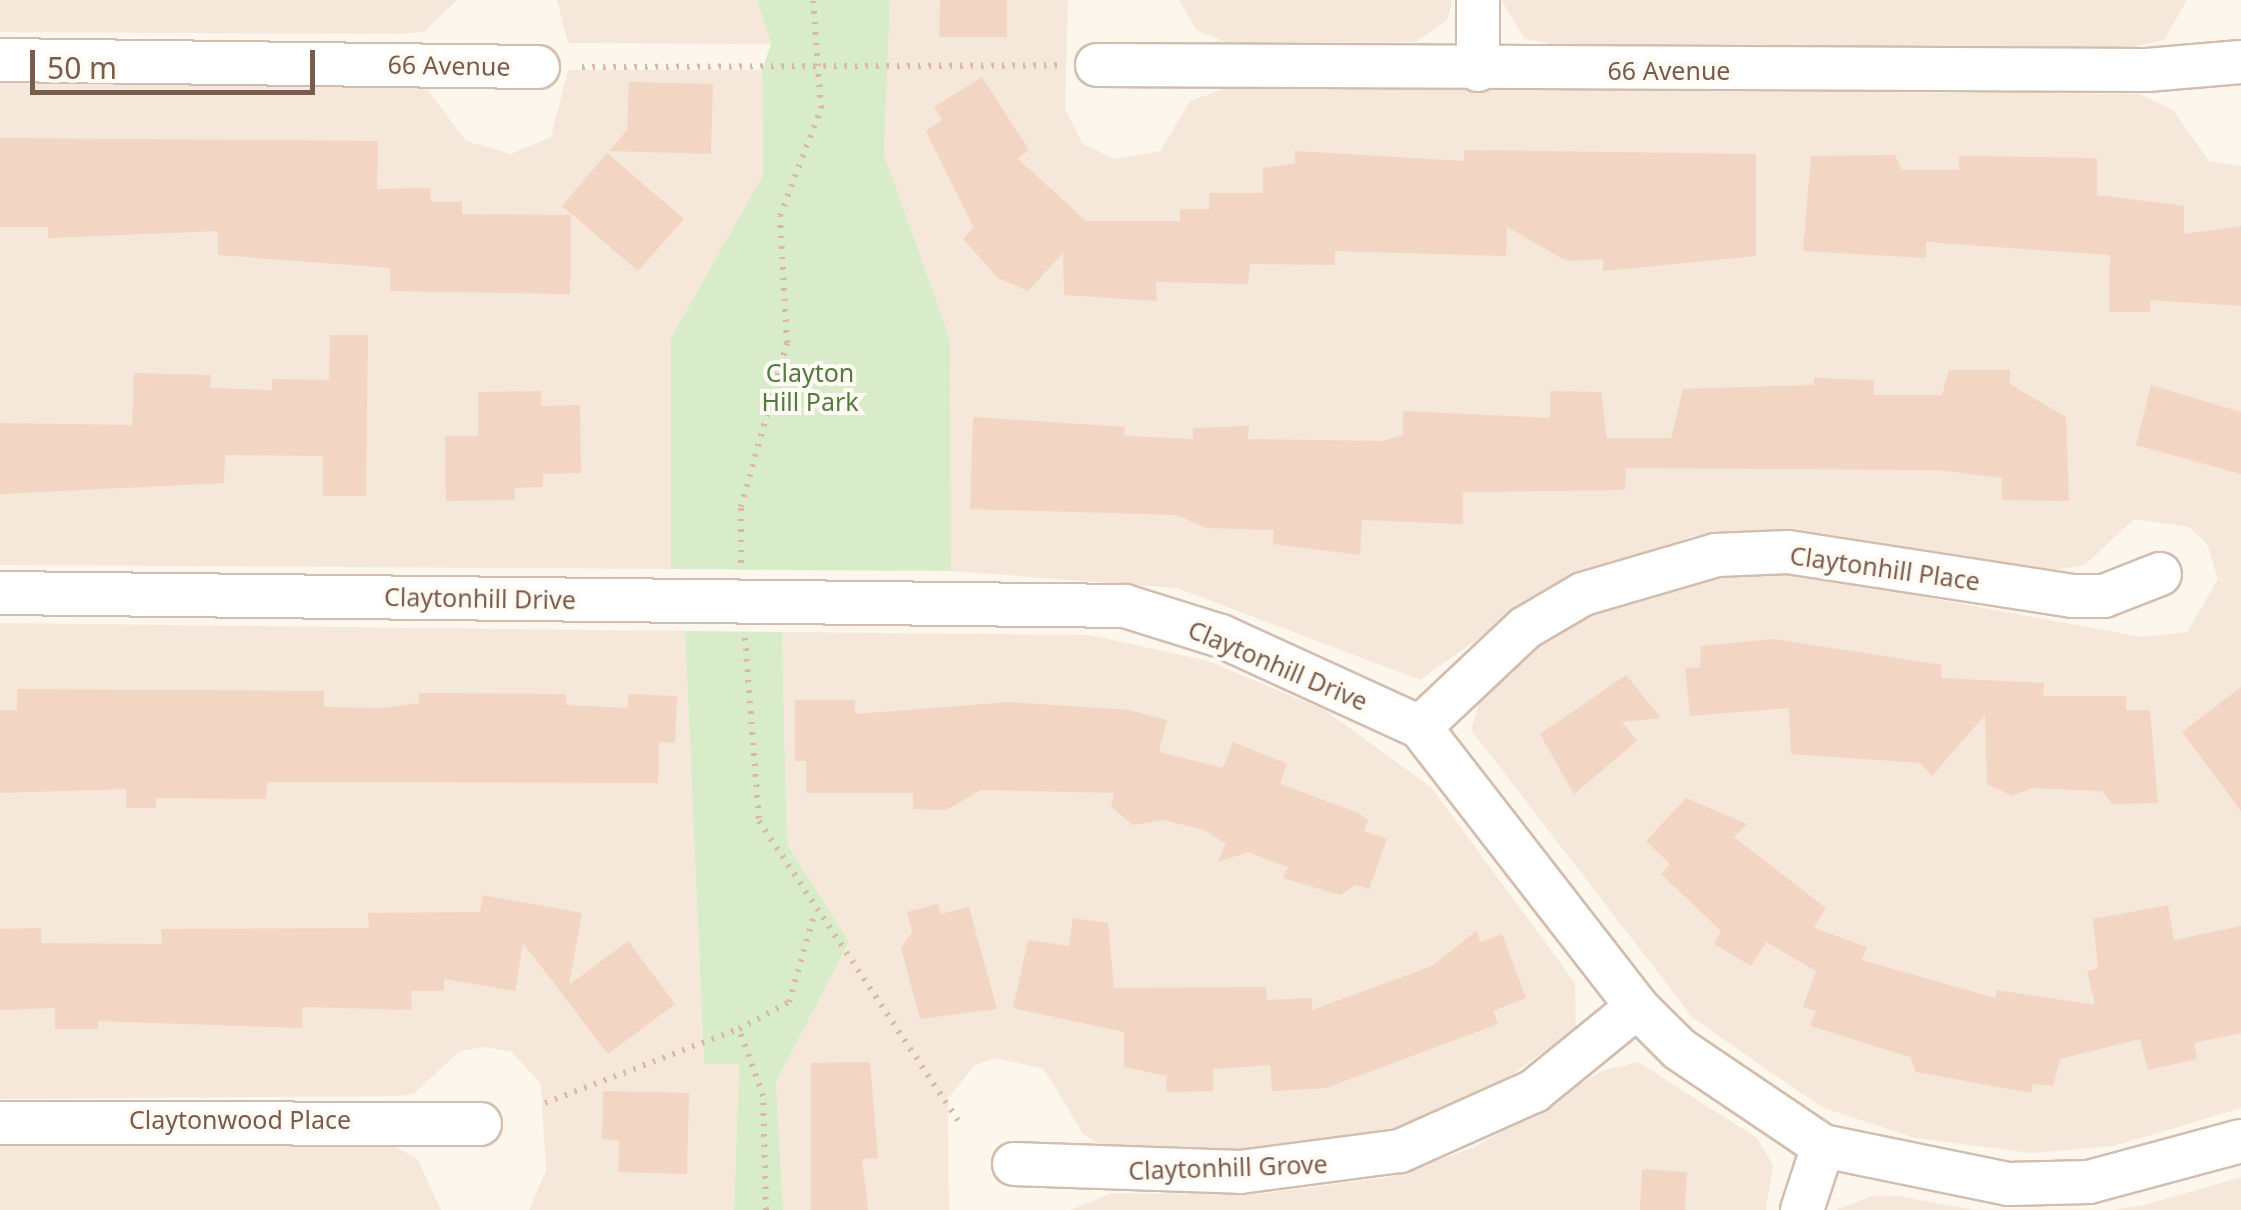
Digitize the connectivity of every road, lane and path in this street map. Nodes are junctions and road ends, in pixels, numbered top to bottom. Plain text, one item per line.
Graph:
1 (813, 0) edge
2 (1478, 0) edge
3 (0, 60) edge
4 (2241, 62) edge
5 (1077, 65) joint
6 (538, 66) dead end
7 (582, 66) dead end
8 (822, 66) junction
9 (1478, 70) junction
10 (742, 565) dead end
11 (2160, 574) dead end
12 (0, 593) edge
13 (745, 638) dead end
14 (1420, 726) junction
15 (815, 912) junction
16 (1637, 1007) junction
17 (739, 1030) junction
18 (545, 1103) dead end
19 (958, 1121) dead end
20 (0, 1123) edge
21 (480, 1124) dead end
22 (2241, 1142) edge
23 (1823, 1146) junction
24 (1014, 1164) dead end
25 (766, 1210) edge
26 (1802, 1210) edge

1 - 8 path
2 - 9 street
3 - 6 street, 66 Avenue
4 - 9 street, 66 Avenue
5 - 8 path
5 - 9 street, 66 Avenue
7 - 8 path
8 - 10 path
11 - 14 street, Claytonhill Place
12 - 14 street, Claytonhill Drive
13 - 15 path
14 - 16 street, Claytonhill Drive
15 - 17 path
15 - 19 path
16 - 23 street, Claytonhill Drive
16 - 24 street, Claytonhill Grove
17 - 18 path
17 - 25 path
20 - 21 street, Claytonwood Place
22 - 23 street, Claytonhill Drive
23 - 26 street

